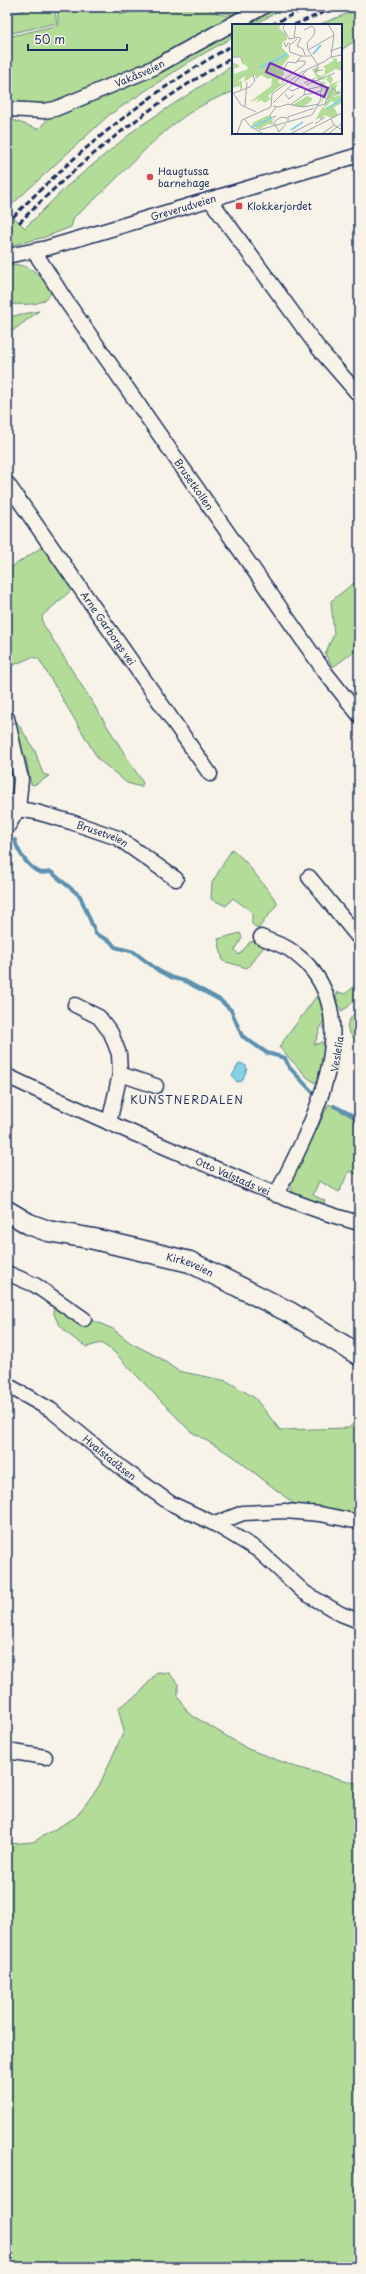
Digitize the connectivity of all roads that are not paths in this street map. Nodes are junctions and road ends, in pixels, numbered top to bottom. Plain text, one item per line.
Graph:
1 (263, 7) edge
2 (232, 24) edge
3 (232, 24) edge
4 (7, 109) edge
5 (359, 155) edge
6 (211, 201) junction
7 (34, 251) junction
8 (7, 256) edge
9 (359, 395) edge
10 (7, 483) edge
11 (359, 715) edge
12 (7, 718) edge
13 (210, 774) dead end
14 (13, 805) edge
15 (7, 828) edge
16 (309, 877) dead end
17 (176, 879) dead end
18 (261, 937) dead end
19 (359, 938) edge
20 (75, 1005) dead end
21 (120, 1074) junction
22 (7, 1076) edge
23 (156, 1086) dead end
24 (109, 1123) junction
25 (276, 1195) junction
26 (7, 1211) edge
27 (359, 1223) edge
28 (7, 1273) edge
29 (84, 1319) dead end
30 (359, 1355) edge
31 (7, 1385) edge
32 (359, 1522) edge
33 (215, 1524) junction
34 (359, 1621) edge
35 (7, 1751) edge
36 (45, 1757) dead end

1 - 2 street, Vakåsveien
3 - 4 street, Vakåsveien
5 - 6 street, Greverudveien
6 - 7 street, Greverudveien
6 - 9 street
7 - 8 street, Greverudveien
7 - 11 street, Brusetkollen
10 - 13 street, Arne Garborgs vei
12 - 14 street
14 - 15 street
14 - 17 street, Brusetveien
16 - 19 street
18 - 25 street, Veslelia
20 - 21 street
21 - 23 street
21 - 24 street
22 - 24 street, Otto Valstads vei
24 - 25 street, Otto Valstads vei
25 - 27 street, Otto Valstads vei
26 - 30 main road, Kirkeveien
28 - 29 street
31 - 33 street, Hvalstadåsen
32 - 33 street
33 - 34 street, Hvalstadåsen
35 - 36 street

